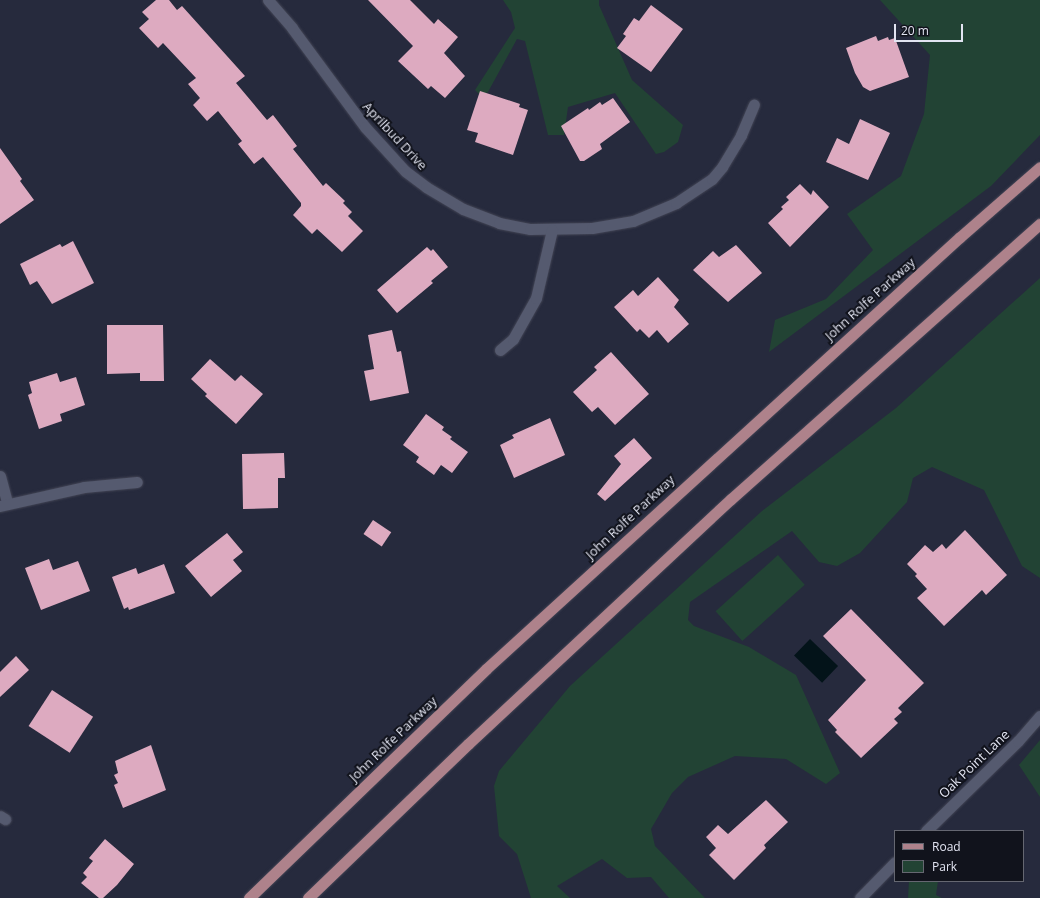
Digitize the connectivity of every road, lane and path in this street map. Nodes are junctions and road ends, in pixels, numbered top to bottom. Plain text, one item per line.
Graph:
1 (271, 1) edge
2 (754, 105) dead end
3 (1040, 167) edge
4 (1040, 224) edge
5 (552, 230) junction
6 (500, 350) dead end
7 (0, 476) edge
8 (137, 482) dead end
9 (4, 504) edge
10 (1040, 716) edge
11 (927, 830) edge
12 (894, 863) edge
13 (249, 898) edge
14 (308, 898) edge
15 (860, 898) edge

1 - 5 street, Aprilbud Drive
2 - 5 street, Aprilbud Drive
3 - 13 main road, John Rolfe Parkway
4 - 14 main road
5 - 6 street
7 - 9 street
8 - 9 street
10 - 11 street, Oak Point Lane
12 - 15 street

